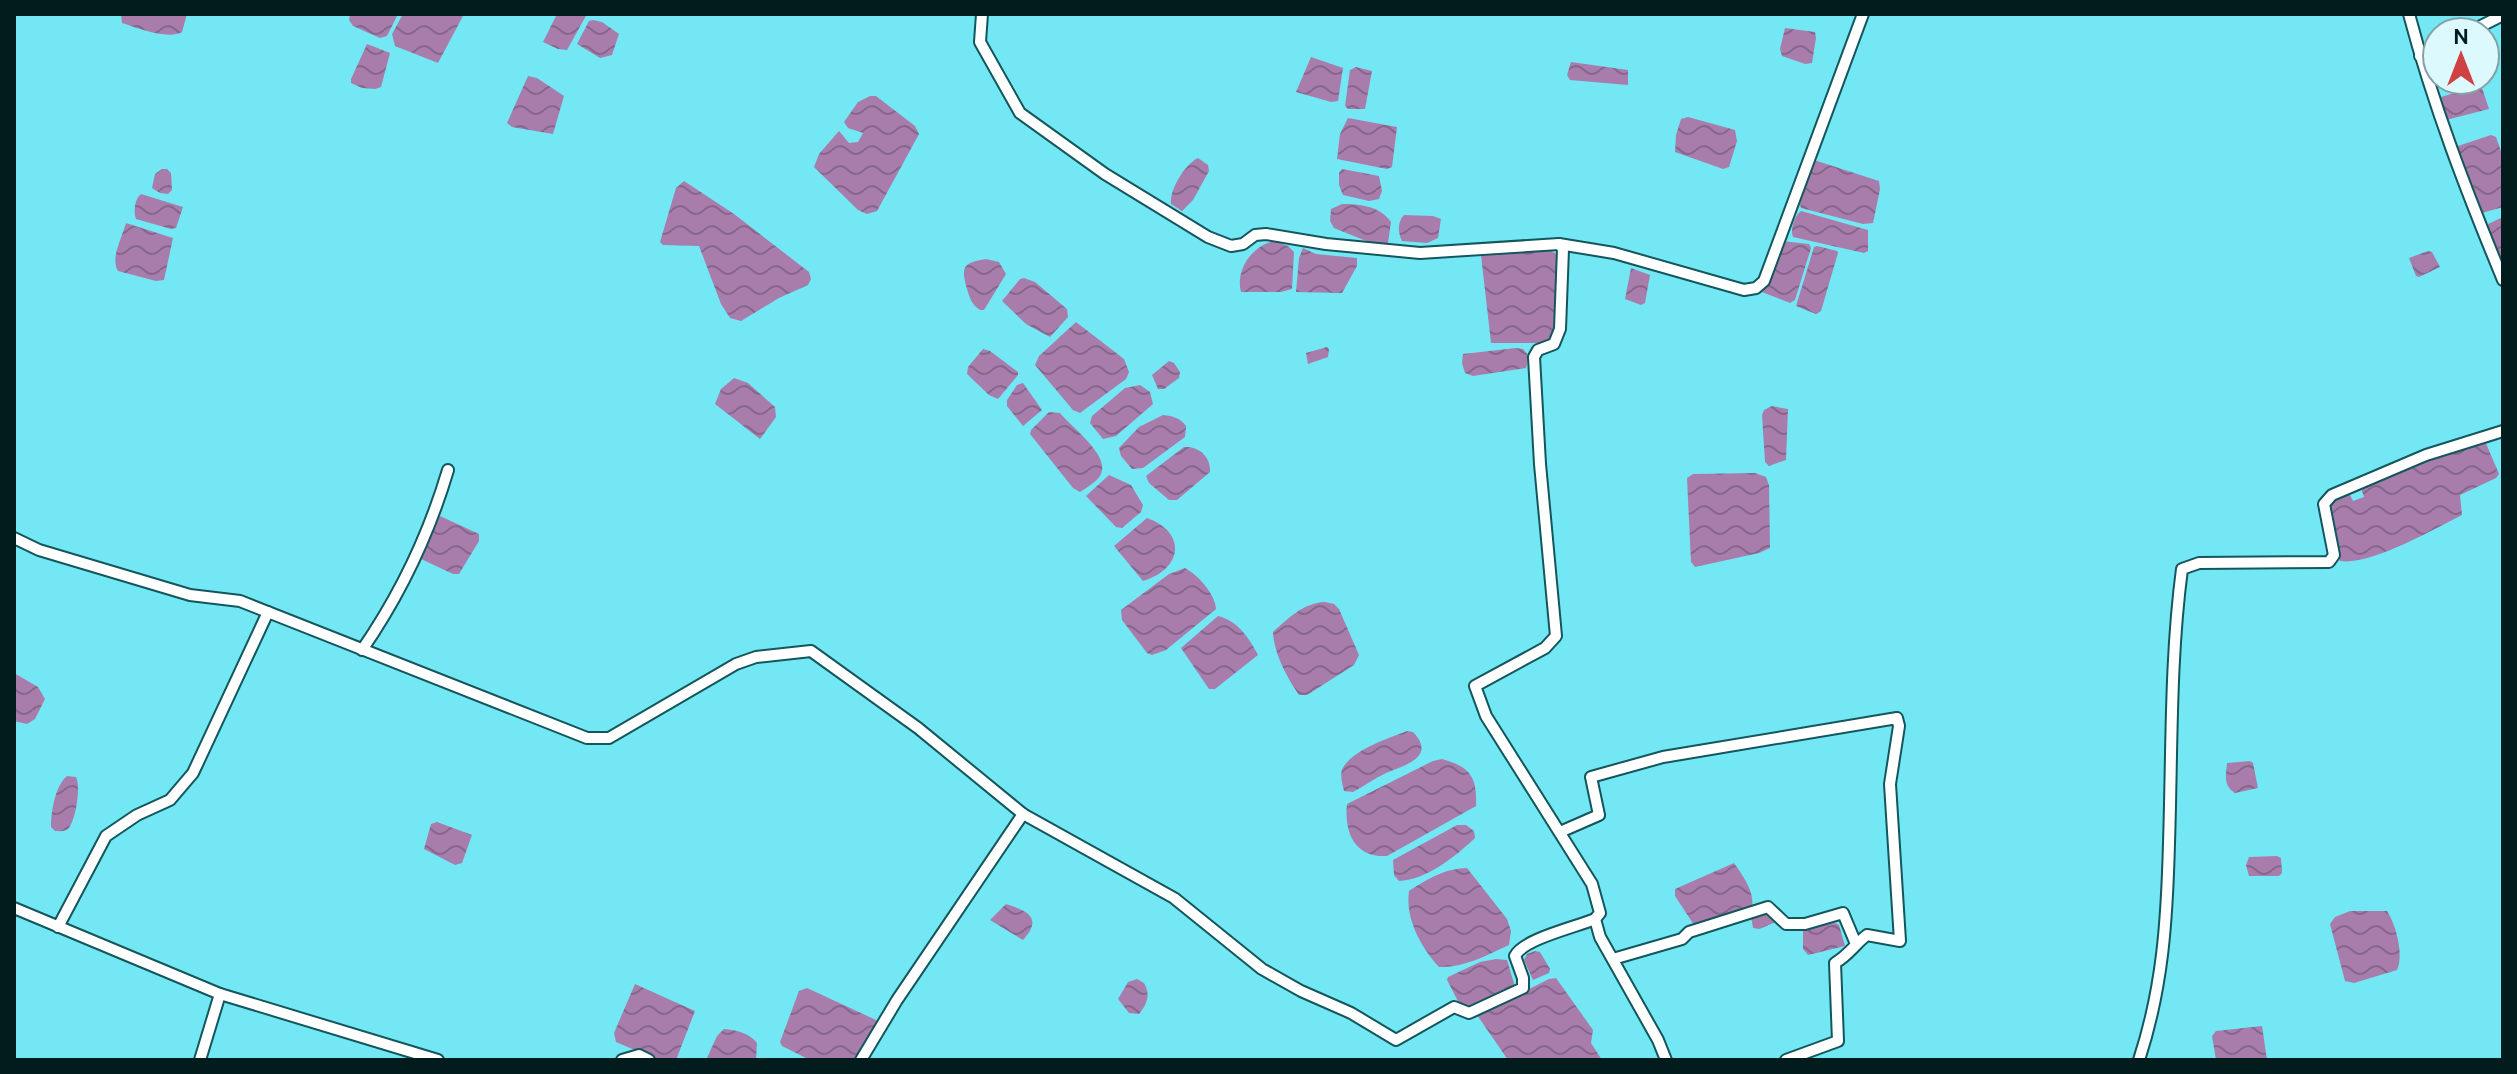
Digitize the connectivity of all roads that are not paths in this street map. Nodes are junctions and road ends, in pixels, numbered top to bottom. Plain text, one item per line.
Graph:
1 (982, 14) edge
2 (1863, 14) edge
3 (2409, 14) edge
4 (2420, 56) joint
5 (1559, 244) junction
6 (2503, 280) edge
7 (2503, 431) edge
8 (448, 470) dead end
9 (14, 538) edge
10 (268, 612) junction
11 (362, 650) junction
12 (1023, 814) junction
13 (1560, 832) junction
14 (14, 908) edge
15 (1595, 919) junction
16 (58, 927) junction
17 (1856, 944) junction
18 (1613, 959) junction
19 (220, 994) junction
20 (200, 1060) edge
21 (438, 1060) edge
22 (622, 1060) edge
23 (649, 1060) edge
24 (861, 1060) edge
25 (1666, 1060) edge
26 (1786, 1060) edge
27 (2139, 1060) edge

1 - 5 street
2 - 5 street
3 - 4 street
4 - 6 street
5 - 13 street
7 - 27 street
8 - 11 street
9 - 10 street
10 - 11 street
10 - 16 street
11 - 12 street
12 - 15 street
12 - 24 street
13 - 15 street
13 - 17 street
14 - 16 street
15 - 18 street
16 - 19 street
17 - 18 street
17 - 26 street
18 - 25 street
19 - 20 street
19 - 21 street
22 - 23 street

